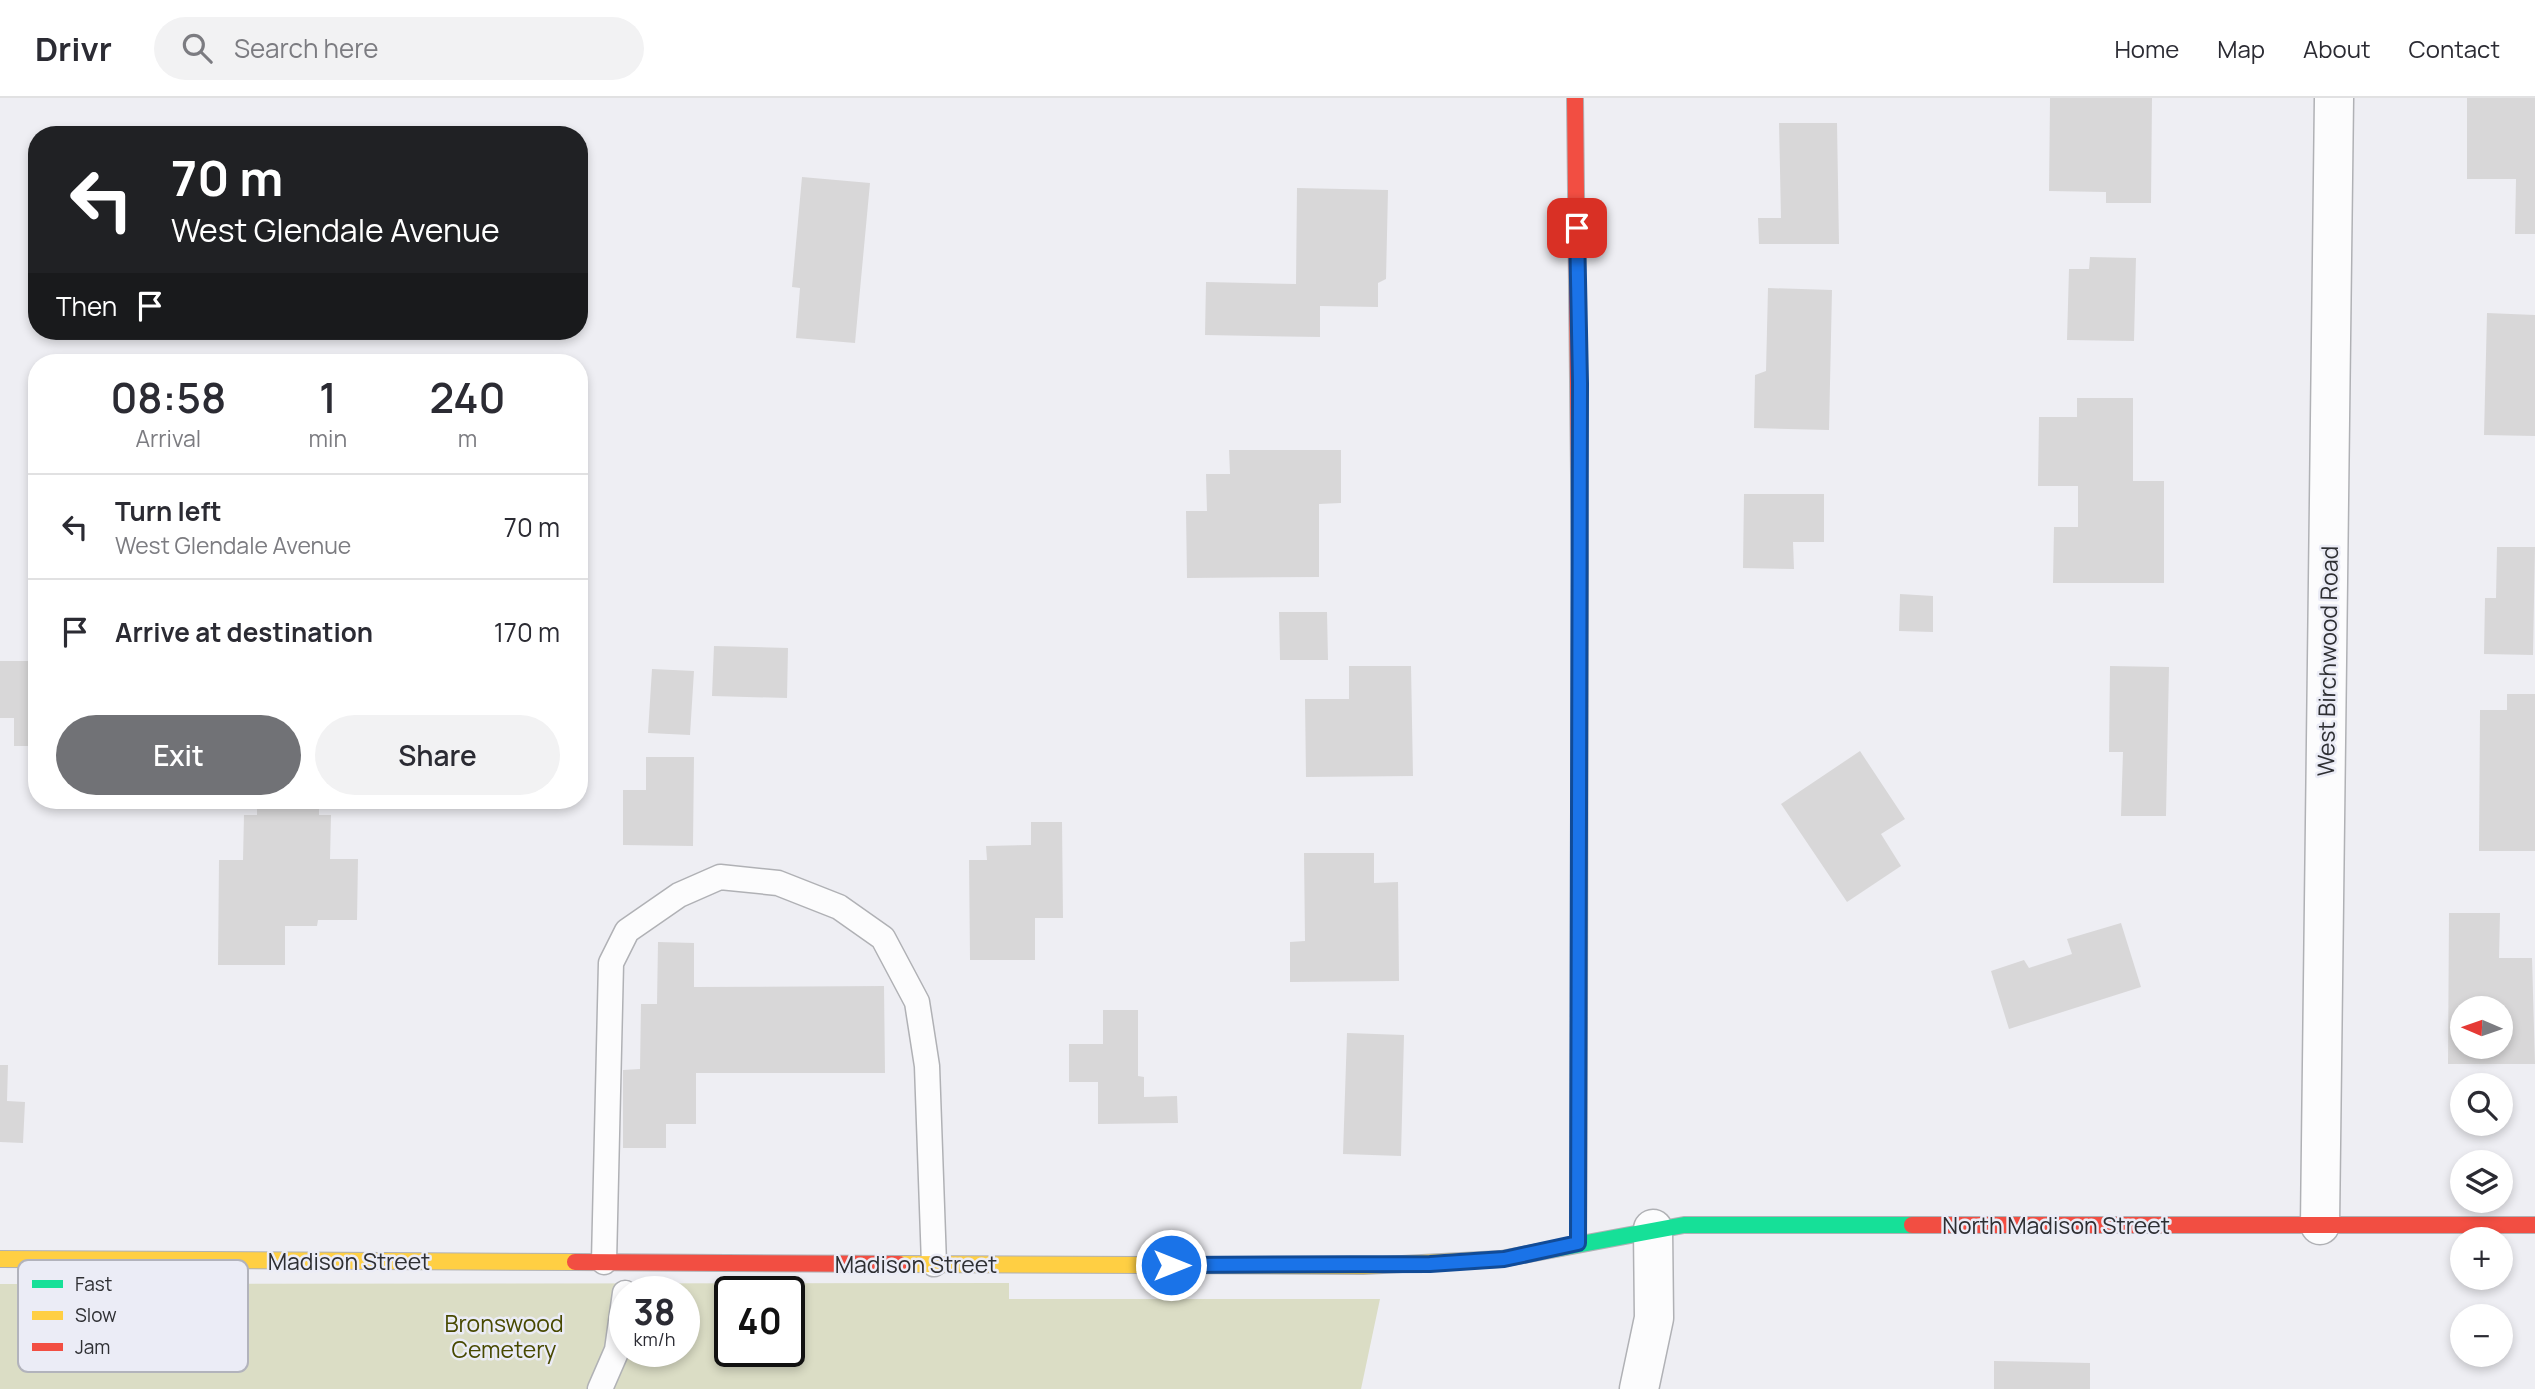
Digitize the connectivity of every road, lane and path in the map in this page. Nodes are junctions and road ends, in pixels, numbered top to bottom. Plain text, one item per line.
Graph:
1 (1575, 98) edge
2 (2334, 98) edge
3 (2320, 1225) junction
4 (2535, 1225) edge
5 (1653, 1228) junction
6 (1578, 1243) junction
7 (0, 1259) edge
8 (205, 1260) edge
9 (248, 1260) edge
10 (615, 1262) junction
11 (934, 1264) junction
12 (620, 1276) edge
13 (610, 1367) edge
14 (600, 1389) edge
15 (1639, 1389) edge

1 - 6 street
2 - 3 street, West Birchwood Road
3 - 4 street, North Madison Street
3 - 5 street, North Madison Street
5 - 6 street, North Madison Street
5 - 15 street
6 - 11 street, Madison Street
7 - 8 street, Madison Street
9 - 10 street, Madison Street
10 - 11 street, Madison Street
10 - 11 lane
10 - 12 lane
13 - 14 lane

